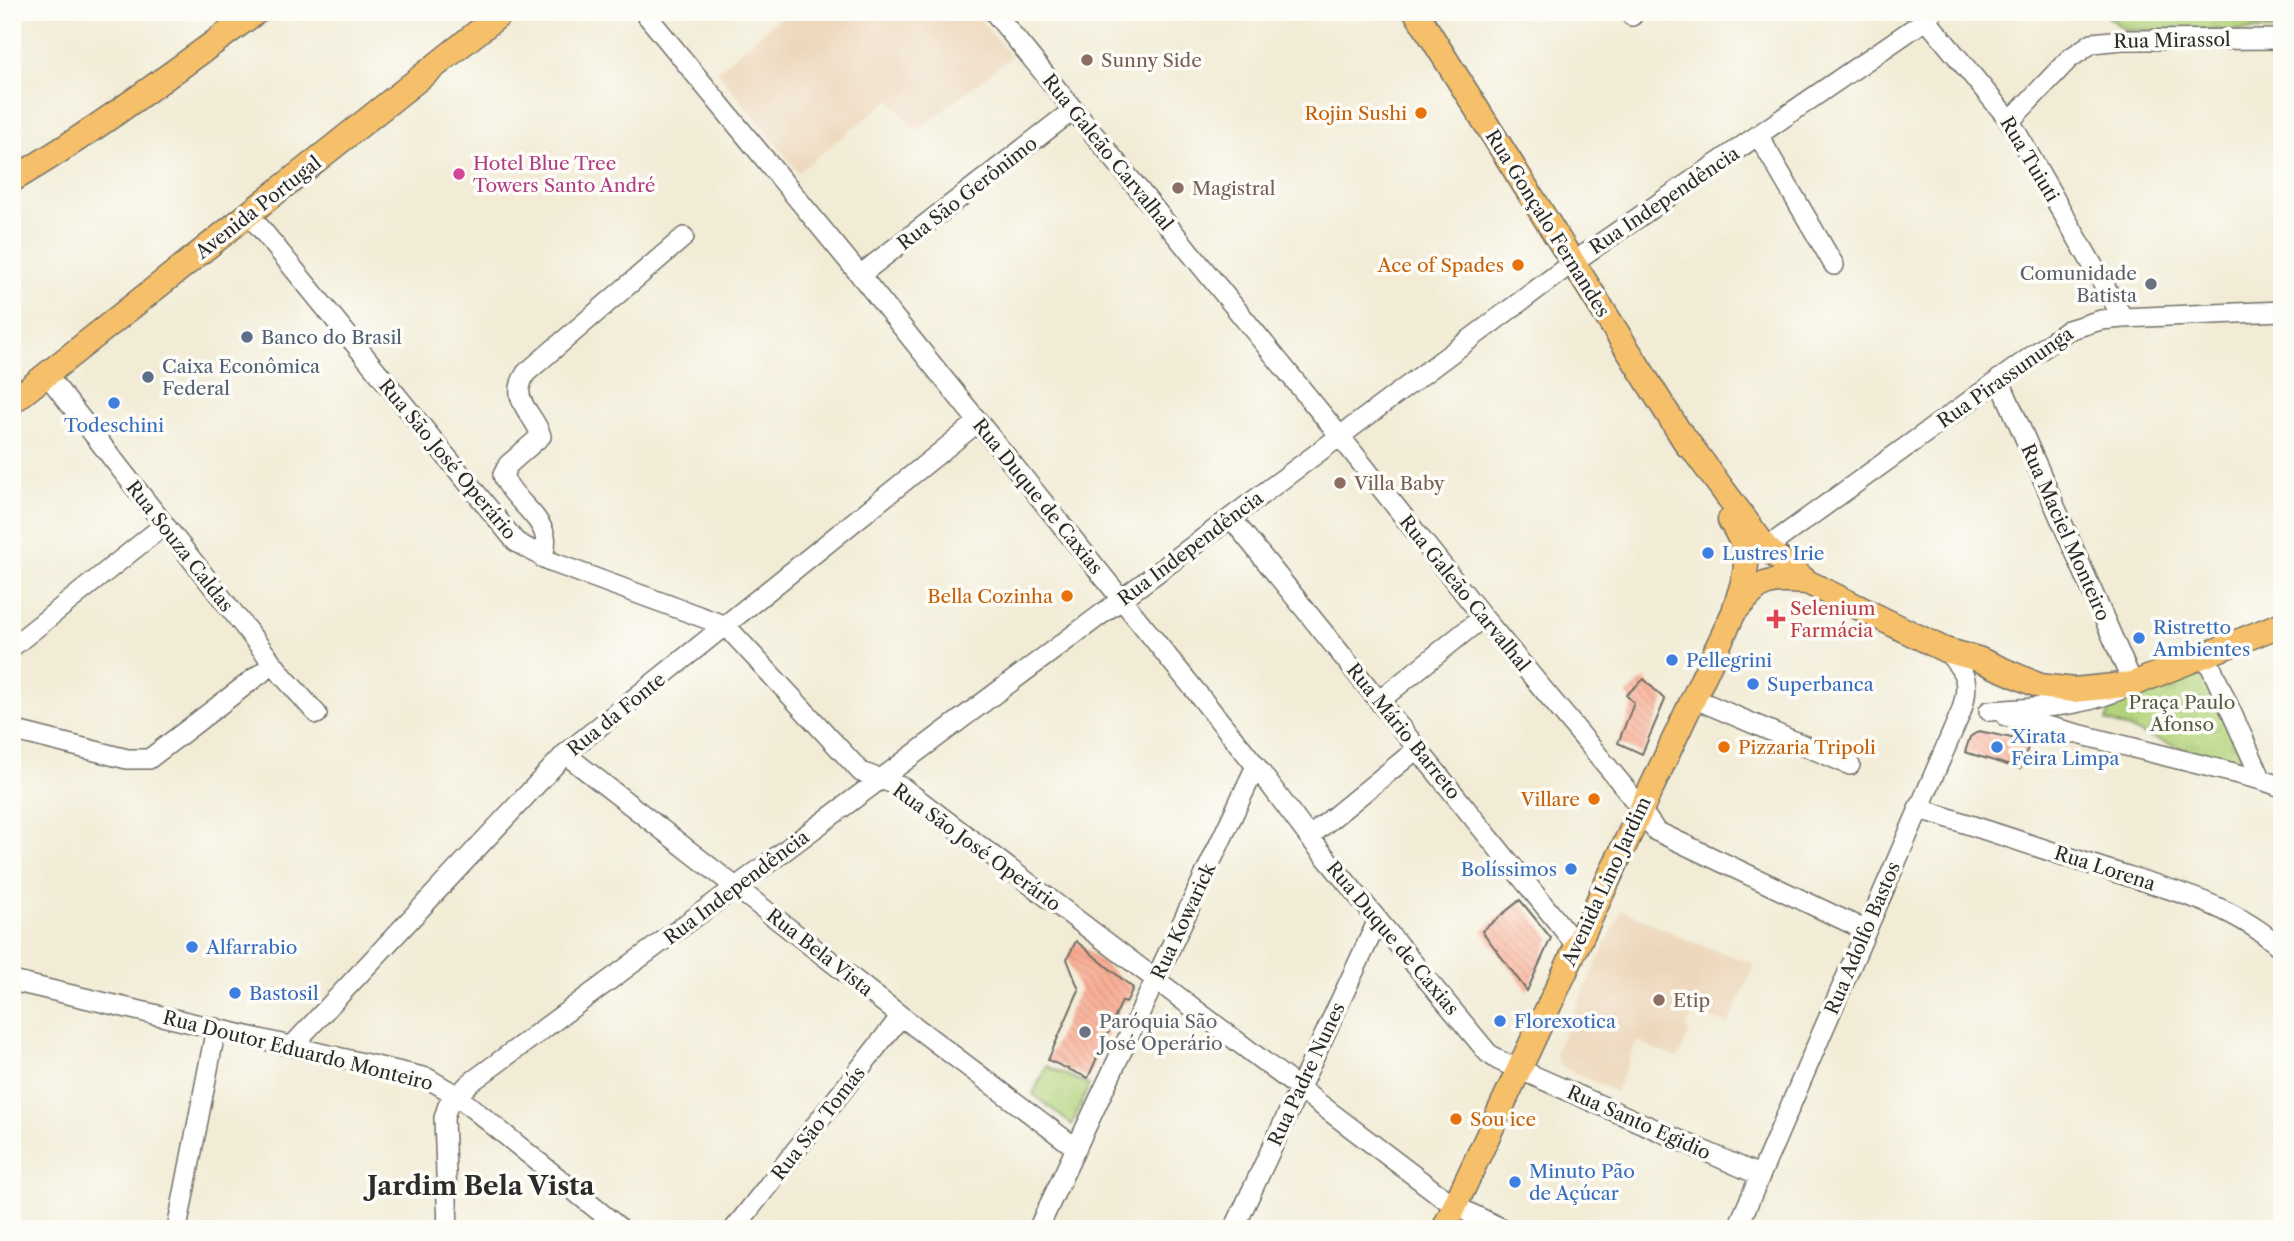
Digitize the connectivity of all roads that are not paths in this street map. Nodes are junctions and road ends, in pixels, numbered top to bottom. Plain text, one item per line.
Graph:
1 (256, 12) edge
2 (503, 12) edge
3 (644, 12) edge
4 (994, 12) edge
5 (1416, 12) edge
6 (1926, 15) edge
7 (2282, 39) edge
8 (1073, 110) junction
9 (2010, 121) junction
10 (1758, 135) junction
11 (12, 180) edge
12 (249, 214) junction
13 (684, 237) dead end
14 (1573, 263) junction
15 (1835, 265) dead end
16 (860, 275) junction
17 (2282, 311) edge
18 (2123, 318) junction
19 (47, 375) junction
20 (1999, 379) junction
21 (12, 402) edge
22 (978, 422) junction
23 (1681, 433) junction
24 (1339, 435) junction
25 (1231, 518) junction
26 (163, 526) junction
27 (1766, 548) junction
28 (543, 558) junction
29 (1807, 582) junction
30 (1122, 599) junction
31 (1734, 612) junction
32 (1483, 617) junction
33 (2282, 624) edge
34 (726, 626) junction
35 (12, 647) edge
36 (1945, 650) junction
37 (2206, 656) junction
38 (273, 664) junction
39 (2133, 684) junction
40 (1693, 698) junction
41 (1379, 701) junction
42 (1989, 711) junction
43 (1961, 712) junction
44 (317, 714) dead end
45 (12, 730) edge
46 (1418, 749) junction
47 (565, 754) junction
48 (1850, 765) dead end
49 (1256, 766) junction
50 (879, 779) junction
51 (2262, 780) junction
52 (2282, 787) edge
53 (1918, 808) junction
54 (1640, 809) junction
55 (1309, 837) junction
56 (736, 887) junction
57 (1378, 919) junction
58 (1865, 930) junction
59 (1576, 945) junction
60 (2282, 949) edge
61 (1156, 979) junction
62 (12, 981) edge
63 (901, 1016) junction
64 (216, 1028) junction
65 (292, 1046) junction
66 (1518, 1069) junction
67 (1299, 1090) junction
68 (456, 1095) junction
69 (1076, 1148) junction
70 (1759, 1175) junction
71 (1455, 1206) junction
72 (177, 1229) edge
73 (448, 1229) edge
74 (621, 1229) edge
75 (734, 1229) edge
76 (1038, 1229) edge
77 (1234, 1229) edge
78 (1444, 1229) edge
79 (1503, 1229) edge
80 (1737, 1229) edge

1 - 11 main road
2 - 12 main road, Avenida Portugal
3 - 16 street, Rua Duque de Caxias
4 - 8 street, Rua Galeão Carvalhal
5 - 14 main road, Rua Gonçalo Fernandes
6 - 9 street, Rua Tuiuti
6 - 10 street, Rua Independência
7 - 9 street, Rua Mirassol
8 - 16 street, Rua São Gerônimo
8 - 24 street, Rua Galeão Carvalhal
9 - 18 street, Rua Tuiuti
10 - 14 street, Rua Independência
10 - 15 street
12 - 19 main road, Avenida Portugal
12 - 28 street, Rua São José Operário
13 - 28 street
14 - 23 main road, Rua Gonçalo Fernandes
14 - 24 street, Rua Independência
16 - 22 street, Rua Duque de Caxias
17 - 18 street, Rua Pirassununga
18 - 20 street, Rua Pirassununga
19 - 21 main road, Avenida Portugal
19 - 26 street, Rua Souza Caldas
20 - 27 street, Rua Pirassununga
20 - 39 street, Rua Maciel Monteiro
22 - 30 street, Rua Duque de Caxias
22 - 34 street, Rua da Fonte
23 - 27 main road, Rua Gonçalo Fernandes
23 - 31 main road, Rua Gonçalo Fernandes
24 - 25 street, Rua Independência
24 - 32 street, Rua Galeão Carvalhal
25 - 30 street, Rua Independência
25 - 41 street, Rua Mário Barreto
26 - 35 street
26 - 38 street, Rua Souza Caldas
27 - 29 main road, Rua Gonçalo Fernandes
28 - 34 street, Rua São José Operário
29 - 31 main road, Avenida Lino Jardim
29 - 36 main road, Rua Gonçalo Fernandes
30 - 49 street, Rua Duque de Caxias
30 - 50 street, Rua Independência
31 - 40 main road, Avenida Lino Jardim
32 - 41 street
32 - 54 street, Rua Galeão Carvalhal
33 - 37 main road, Rua Gonçalo Fernandes
34 - 47 street, Rua da Fonte
34 - 50 street, Rua São José Operário
36 - 39 main road, Rua Gonçalo Fernandes
36 - 43 street, Rua Adolfo Bastos
37 - 39 main road, Rua Gonçalo Fernandes
37 - 51 street
38 - 44 street, Rua Souza Caldas
38 - 45 street
39 - 42 street
40 - 48 street
40 - 54 main road, Avenida Lino Jardim
41 - 46 street, Rua Mário Barreto
42 - 43 street
42 - 51 street
43 - 53 street, Rua Adolfo Bastos
46 - 55 street
46 - 59 street, Rua Mário Barreto
47 - 56 street, Rua Bela Vista
47 - 65 street, Rua da Fonte
49 - 55 street, Rua Duque de Caxias
49 - 61 street, Rua Kowarick
50 - 56 street, Rua Independência
50 - 61 street, Rua São José Operário
51 - 52 street
53 - 58 street, Rua Adolfo Bastos
53 - 60 street, Rua Lorena
54 - 58 street, Rua Galeão Carvalhal
54 - 59 main road, Avenida Lino Jardim
55 - 57 street, Rua Duque de Caxias
56 - 63 street, Rua Bela Vista
56 - 68 street, Rua Independência
57 - 66 street, Rua Duque de Caxias
57 - 67 street, Rua Padre Nunes
58 - 70 street, Rua Adolfo Bastos
59 - 66 main road, Avenida Lino Jardim
61 - 67 street, Rua São José Operário
61 - 69 street, Rua Kowarick
62 - 64 street, Rua Doutor Eduardo Monteiro
63 - 69 street, Rua Bela Vista
63 - 75 street, Rua São Tomás
64 - 65 street, Rua Doutor Eduardo Monteiro
64 - 72 street
65 - 68 street, Rua Doutor Eduardo Monteiro
66 - 70 street, Rua Santo Egidio
66 - 71 main road, Avenida Lino Jardim
67 - 71 street, Rua São José Operário
67 - 77 street, Rua Padre Nunes
68 - 73 street
68 - 74 street, Rua Doutor Eduardo Monteiro
69 - 76 street, Rua Kowarick
70 - 80 street, Rua Adolfo Bastos
71 - 78 main road, Avenida Lino Jardim
71 - 79 street, Rua São José Operário

